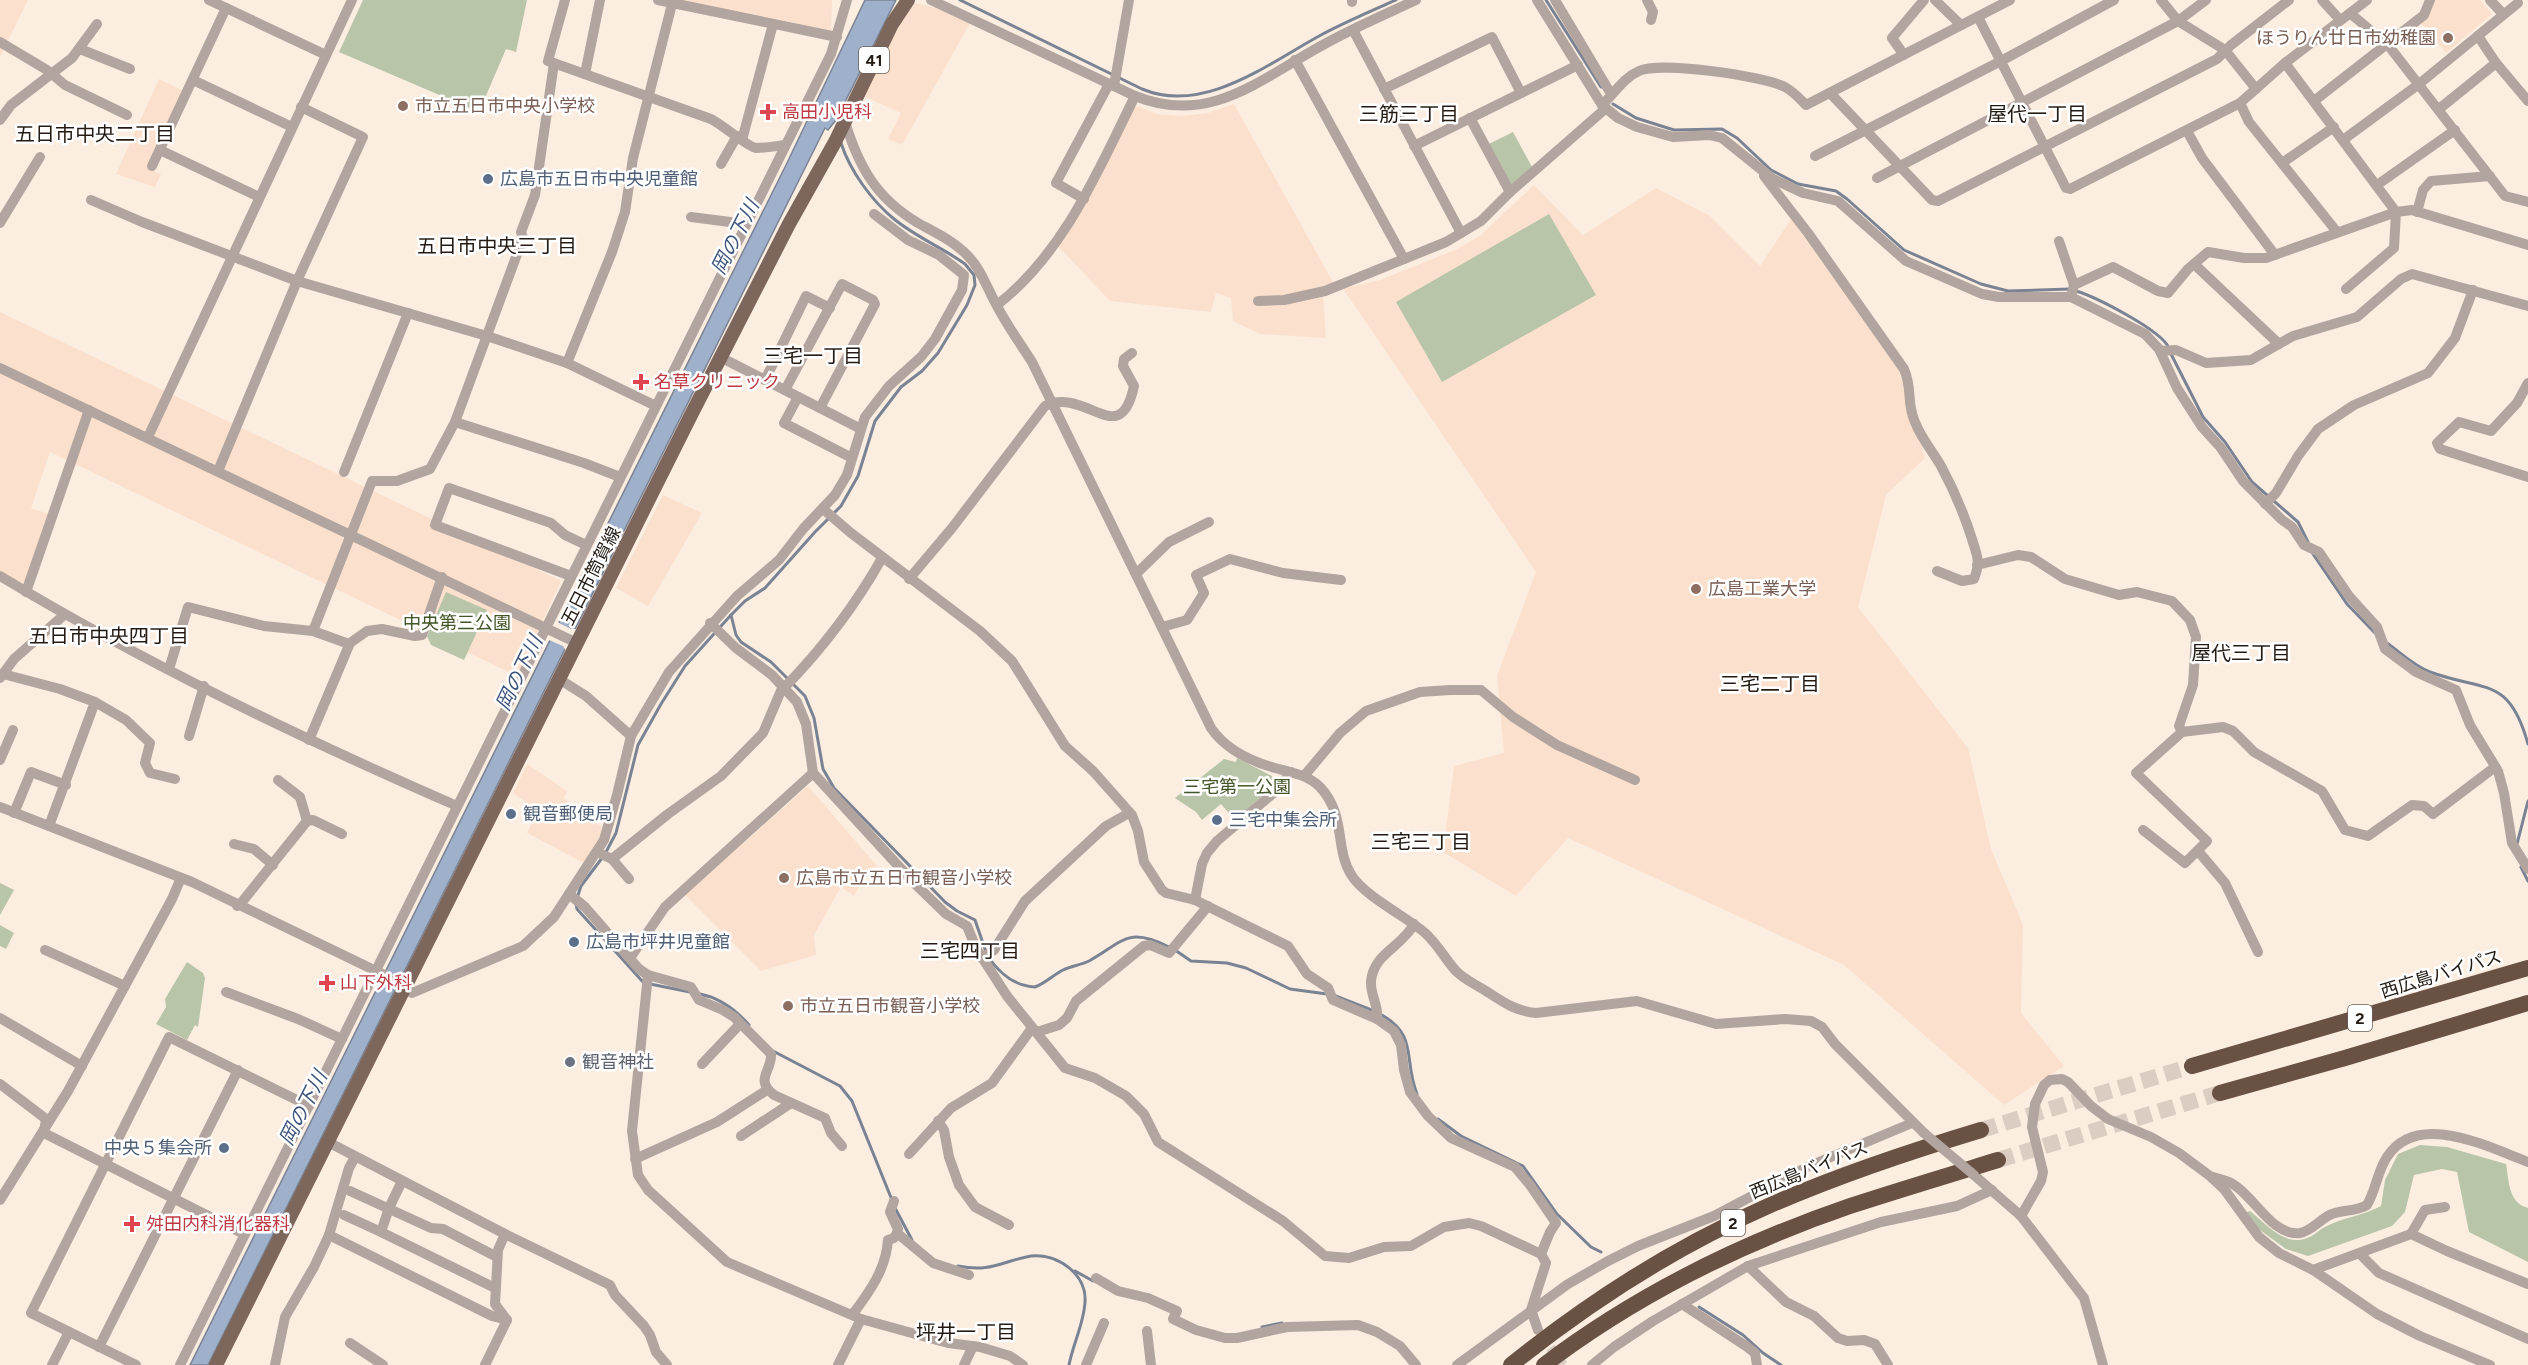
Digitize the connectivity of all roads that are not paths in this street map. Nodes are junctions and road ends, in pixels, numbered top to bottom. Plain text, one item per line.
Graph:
1 (209, 0) edge
2 (352, 0) edge
3 (565, 0) edge
4 (600, 0) edge
5 (658, 0) edge
6 (847, 0) edge
7 (908, 0) edge
8 (931, 0) edge
9 (1129, 0) edge
10 (1416, 0) edge
11 (1537, 0) edge
12 (1555, 0) edge
13 (1647, 0) edge
14 (1924, 0) edge
15 (1935, 0) edge
16 (1982, 0) edge
17 (2010, 0) edge
18 (2114, 0) edge
19 (2161, 0) edge
20 (2206, 0) edge
21 (2289, 0) edge
22 (2322, 0) edge
23 (2367, 0) edge
24 (2430, 0) edge
25 (2490, 0) edge
26 (2518, 3) dead end
27 (672, 4) junction
28 (226, 8) junction
29 (2351, 14) junction
30 (2503, 14) junction
31 (1982, 15) junction
32 (1651, 20) dead end
33 (2340, 20) junction
34 (2178, 21) junction
35 (97, 24) dead end
36 (773, 24) junction
37 (1962, 25) junction
38 (1353, 30) junction
39 (2478, 36) junction
40 (837, 37) junction
41 (0, 42) edge
42 (2388, 45) junction
43 (80, 49) junction
44 (2225, 50) junction
45 (326, 55) junction
46 (1904, 55) junction
47 (1295, 60) junction
48 (2001, 61) junction
49 (554, 63) junction
50 (2286, 63) junction
51 (2496, 63) junction
52 (127, 65) dead end
53 (1578, 65) junction
54 (51, 74) junction
55 (585, 74) junction
56 (193, 80) junction
57 (1112, 84) junction
58 (2420, 84) junction
59 (2256, 88) junction
60 (1384, 89) junction
61 (1521, 93) junction
62 (1830, 93) junction
63 (1611, 94) junction
64 (1135, 96) junction
65 (649, 97) junction
66 (2527, 98) edge
67 (2314, 101) junction
68 (2023, 103) junction
69 (2240, 103) junction
70 (301, 107) junction
71 (1603, 107) junction
72 (2439, 110) junction
73 (127, 115) dead end
74 (1470, 118) junction
75 (0, 120) edge
76 (843, 125) junction
77 (292, 127) junction
78 (2334, 127) junction
79 (1865, 130) junction
80 (2455, 130) junction
81 (2187, 131) junction
82 (740, 138) junction
83 (2343, 140) junction
84 (785, 145) junction
85 (1414, 146) junction
86 (2045, 146) junction
87 (160, 150) junction
88 (1815, 156) dead end
89 (40, 157) dead end
90 (2282, 163) junction
91 (721, 164) dead end
92 (152, 166) dead end
93 (1899, 166) junction
94 (1758, 169) junction
95 (2490, 176) junction
96 (1877, 178) dead end
97 (2377, 185) junction
98 (1510, 192) junction
99 (259, 197) junction
100 (2527, 198) edge
101 (1084, 199) junction
102 (91, 200) dead end
103 (2397, 212) junction
104 (2417, 212) junction
105 (874, 214) dead end
106 (691, 217) dead end
107 (0, 222) edge
108 (745, 226) junction
109 (2337, 232) junction
110 (1461, 233) junction
111 (2059, 241) dead end
112 (2528, 245) edge
113 (2275, 255) junction
114 (232, 256) junction
115 (1404, 259) junction
116 (2194, 264) junction
117 (970, 270) junction
118 (297, 281) junction
119 (2074, 285) junction
120 (2346, 289) dead end
121 (2473, 290) junction
122 (2071, 297) junction
123 (1258, 301) dead end
124 (997, 305) junction
125 (2528, 306) edge
126 (830, 308) junction
127 (408, 313) junction
128 (487, 336) junction
129 (2279, 344) junction
130 (2166, 350) junction
131 (1132, 353) dead end
132 (720, 357) junction
133 (567, 363) junction
134 (0, 368) edge
135 (765, 380) junction
136 (2528, 383) edge
137 (785, 390) junction
138 (798, 397) junction
139 (1052, 402) junction
140 (656, 406) junction
141 (820, 408) junction
142 (89, 410) junction
143 (455, 422) junction
144 (861, 429) junction
145 (148, 437) junction
146 (852, 458) junction
147 (218, 471) junction
148 (344, 472) dead end
149 (620, 477) junction
150 (2528, 477) edge
151 (2265, 504) junction
152 (825, 510) junction
153 (1209, 522) dead end
154 (352, 535) junction
155 (586, 545) junction
156 (882, 558) junction
157 (1977, 565) junction
158 (1936, 571) dead end
159 (1136, 574) junction
160 (0, 576) edge
161 (571, 576) junction
162 (442, 578) junction
163 (909, 579) junction
164 (1341, 580) dead end
165 (26, 592) junction
166 (64, 615) junction
167 (712, 624) junction
168 (1162, 627) junction
169 (548, 629) junction
170 (313, 631) junction
171 (574, 642) junction
172 (349, 644) junction
173 (169, 669) junction
174 (2, 676) edge
175 (560, 679) junction
176 (788, 684) junction
177 (204, 686) junction
178 (95, 702) junction
179 (13, 730) dead end
180 (2182, 732) junction
181 (189, 736) dead end
182 (631, 736) junction
183 (309, 740) junction
184 (0, 760) edge
185 (2495, 767) junction
186 (1291, 772) junction
187 (813, 773) junction
188 (1304, 776) junction
189 (176, 779) dead end
190 (278, 780) dead end
191 (1635, 780) dead end
192 (66, 785) junction
193 (458, 806) junction
194 (0, 807) edge
195 (14, 813) junction
196 (1129, 813) junction
197 (307, 821) junction
198 (50, 826) junction
199 (2144, 830) dead end
200 (342, 834) dead end
201 (234, 844) dead end
202 (2198, 851) junction
203 (598, 852) junction
204 (611, 859) junction
205 (273, 865) junction
206 (2528, 869) edge
207 (181, 878) junction
208 (629, 879) dead end
209 (573, 897) junction
210 (1195, 900) junction
211 (237, 906) junction
212 (1208, 906) junction
213 (1414, 924) junction
214 (45, 950) dead end
215 (2258, 952) dead end
216 (986, 956) junction
217 (630, 958) junction
218 (2528, 968) edge
219 (377, 972) junction
220 (647, 981) junction
221 (125, 986) junction
222 (404, 986) junction
223 (226, 992) dead end
224 (2528, 1003) edge
225 (1378, 1015) junction
226 (0, 1018) edge
227 (740, 1024) junction
228 (1034, 1030) junction
229 (342, 1039) junction
230 (702, 1064) dead end
231 (82, 1066) junction
232 (2192, 1066) tunnel mouth
233 (238, 1070) junction
234 (0, 1084) edge
235 (767, 1090) junction
236 (2220, 1093) tunnel mouth
237 (791, 1103) junction
238 (309, 1106) junction
239 (938, 1122) junction
240 (1912, 1123) junction
241 (1981, 1130) tunnel mouth
242 (44, 1132) junction
243 (741, 1136) dead end
244 (328, 1142) junction
245 (842, 1146) dead end
246 (909, 1154) dead end
247 (355, 1157) junction
248 (635, 1159) junction
249 (1998, 1160) tunnel mouth
250 (2528, 1162) edge
251 (105, 1164) junction
252 (2210, 1176) junction
253 (402, 1181) junction
254 (1992, 1190) junction
255 (350, 1191) dead end
256 (173, 1199) junction
257 (0, 1200) edge
258 (893, 1204) dead end
259 (2445, 1207) dead end
260 (389, 1208) junction
261 (344, 1215) dead end
262 (2021, 1216) junction
263 (1009, 1225) dead end
264 (381, 1232) junction
265 (897, 1233) junction
266 (244, 1234) junction
267 (506, 1234) junction
268 (2411, 1234) junction
269 (329, 1235) junction
270 (1541, 1254) junction
271 (2360, 1254) junction
272 (497, 1257) junction
273 (1748, 1266) junction
274 (2313, 1270) junction
275 (969, 1275) dead end
276 (1096, 1278) dead end
277 (2528, 1284) edge
278 (495, 1288) junction
279 (1682, 1304) junction
280 (1531, 1310) junction
281 (857, 1317) junction
282 (507, 1320) junction
283 (1104, 1323) dead end
284 (1538, 1330) tunnel mouth
285 (1147, 1331) dead end
286 (69, 1332) junction
287 (2528, 1339) edge
288 (351, 1343) dead end
289 (973, 1346) junction
290 (99, 1347) junction
291 (52, 1365) edge
292 (136, 1365) edge
293 (180, 1365) edge
294 (216, 1365) edge
295 (275, 1365) edge
296 (382, 1365) edge
297 (485, 1365) edge
298 (668, 1365) edge
299 (838, 1365) edge
300 (964, 1365) edge
301 (1023, 1365) edge
302 (1086, 1365) edge
303 (1151, 1365) edge
304 (1416, 1365) edge
305 (1457, 1365) edge
306 (1511, 1365) edge
307 (1544, 1365) edge
308 (1592, 1365) edge
309 (1757, 1365) edge
310 (1888, 1365) edge
311 (2103, 1365) edge
312 (2490, 1365) edge

1 - 28 street
2 - 45 street
3 - 49 street
4 - 55 street
5 - 27 street
6 - 40 street
7 - 76 main road, 五日市筒賀線 / 41
8 - 57 street
9 - 57 street
10 - 38 street
11 - 53 street
12 - 63 street
13 - 32 street
14 - 46 street
15 - 37 street
16 - 31 street
17 - 31 street
18 - 48 street
19 - 34 street
20 - 34 street
21 - 44 street
22 - 33 street
23 - 29 street
24 - 42 street
25 - 30 street
26 - 30 street
27 - 36 street
27 - 65 street
28 - 45 street
28 - 56 street
29 - 33 street
29 - 42 street
30 - 39 street
31 - 37 street
31 - 48 street
33 - 50 street
34 - 44 street
34 - 68 street
35 - 43 street
36 - 40 street
36 - 82 street
37 - 46 street
38 - 47 street
38 - 60 street
39 - 51 street
39 - 58 street
40 - 84 street
41 - 54 street
42 - 58 street
42 - 67 street
43 - 52 street
43 - 54 street
44 - 59 street
44 - 86 street
45 - 70 street
46 - 62 street
47 - 64 street
47 - 115 street
48 - 68 street
48 - 79 street
49 - 55 street
49 - 128 street
50 - 59 street
50 - 67 street
51 - 66 street
51 - 72 street
53 - 61 street
53 - 71 street
54 - 73 street
54 - 75 street
55 - 65 street
56 - 77 street
56 - 87 street
57 - 64 street
57 - 101 street
58 - 72 street
58 - 83 street
59 - 69 street
60 - 61 street
60 - 85 street
61 - 74 street
62 - 63 street
62 - 79 street
63 - 71 street
64 - 101 street
65 - 82 street
65 - 133 street
67 - 78 street
68 - 86 street
68 - 93 street
69 - 81 street
69 - 90 street
70 - 77 street
70 - 118 street
71 - 94 street
71 - 98 street
72 - 80 street
74 - 85 street
74 - 98 street
76 - 117 street
76 - 132 main road, 五日市筒賀線 / 41
77 - 99 street
78 - 83 street
78 - 90 street
79 - 88 street
79 - 93 street
80 - 95 street
80 - 97 street
81 - 86 street
81 - 113 street
82 - 84 street
82 - 91 street
83 - 97 street
84 - 108 street
85 - 110 street
86 - 93 street
87 - 92 street
87 - 99 street
89 - 107 street
90 - 109 street
93 - 96 street
94 - 122 street
94 - 157 street
95 - 100 street
95 - 104 street
97 - 103 street
98 - 110 street
99 - 114 street
101 - 124 street
102 - 114 street
103 - 104 street
103 - 109 street
103 - 120 street
104 - 112 street
105 - 117 street
106 - 108 street
108 - 140 street
109 - 113 street
110 - 115 street
111 - 119 street
113 - 116 street
114 - 118 street
114 - 145 street
115 - 123 street
116 - 119 street
116 - 129 street
117 - 124 street
117 - 144 street
118 - 127 street
118 - 147 street
119 - 122 street
121 - 125 street
121 - 129 street
121 - 151 street
122 - 130 street
124 - 139 street
126 - 135 street
126 - 137 street
126 - 141 street
127 - 128 street
127 - 148 street
128 - 133 street
128 - 143 street
129 - 130 street
130 - 151 street
131 - 139 street
132 - 135 street
132 - 171 main road, 五日市筒賀線 / 41
133 - 140 street
134 - 142 street
135 - 137 street
136 - 150 street
137 - 138 street
138 - 141 street
138 - 146 street
139 - 159 street
139 - 163 street
140 - 149 street
141 - 144 street
142 - 145 street
142 - 165 street
143 - 149 street
143 - 154 street
144 - 146 street
145 - 147 street
146 - 152 street
147 - 154 street
149 - 155 street
151 - 185 street
152 - 156 street
152 - 167 street
153 - 159 street
154 - 162 street
154 - 170 street
155 - 161 street
155 - 161 street
156 - 163 street
156 - 176 street
157 - 158 street
157 - 180 street
159 - 168 street
160 - 165 street
161 - 169 street
162 - 169 street
162 - 172 street
163 - 196 street
164 - 168 street
165 - 166 street
166 - 173 street
166 - 174 street
167 - 176 street
167 - 182 street
168 - 186 street
169 - 171 street
169 - 193 street
170 - 172 street
170 - 173 street
171 - 175 main road, 五日市筒賀線 / 41
172 - 183 street
173 - 177 street
174 - 178 street
175 - 182 street
175 - 222 main road, 五日市筒賀線 / 41
176 - 187 street
176 - 204 street
177 - 181 street
177 - 183 street
178 - 189 street
178 - 192 street
179 - 184 street
180 - 185 street
180 - 202 street
182 - 203 street
183 - 193 street
185 - 206 street
186 - 188 street
186 - 210 street
187 - 216 street
187 - 217 street
188 - 191 street
188 - 213 street
190 - 197 street
192 - 195 street
192 - 198 street
193 - 219 street
194 - 195 street
195 - 198 street
196 - 210 street
196 - 216 street
197 - 200 street
197 - 205 street
198 - 207 street
199 - 202 street
201 - 205 street
202 - 215 street
203 - 204 street
203 - 209 street
204 - 208 street
205 - 211 street
207 - 211 street
207 - 221 street
209 - 217 street
209 - 222 street
210 - 212 street
211 - 219 street
212 - 225 street
212 - 228 street
213 - 225 street
213 - 240 street
214 - 221 street
216 - 228 street
217 - 220 street
218 - 232 highway, 西広島バイパス / 2
219 - 222 street
219 - 229 street
220 - 227 street
220 - 248 street
221 - 231 street
222 - 244 main road, 五日市筒賀線 / 41
223 - 229 street
224 - 236 highway, 2
225 - 270 street
226 - 231 street
227 - 230 street
227 - 235 street
228 - 239 street
228 - 270 street
229 - 238 street
231 - 242 street
233 - 238 street
233 - 251 street
233 - 256 street
234 - 242 street
235 - 237 street
235 - 248 street
237 - 243 street
237 - 245 street
238 - 266 street
239 - 246 street
239 - 263 street
240 - 254 street, bridge
240 - 280 street
241 - 306 highway, 西広島バイパス / 2
242 - 251 street
242 - 257 street
244 - 247 street
244 - 294 main road, 五日市筒賀線 / 41
247 - 253 street
247 - 269 street
248 - 281 street
249 - 307 highway, 2
250 - 252 street
251 - 256 street
251 - 286 street
252 - 262 street
252 - 274 street
253 - 260 street
253 - 267 street
254 - 262 street
254 - 273 street
255 - 260 street
256 - 266 street
256 - 290 street
258 - 265 street
259 - 268 street
260 - 264 street
260 - 272 street
261 - 264 street
262 - 311 street
264 - 278 street
265 - 275 street
265 - 281 street
266 - 293 street
267 - 272 street
267 - 298 street
268 - 271 street
268 - 277 street
269 - 282 street
269 - 295 street
270 - 280 street
271 - 274 street
271 - 287 street
272 - 278 street
273 - 279 street
273 - 310 street
274 - 312 street
276 - 304 street
278 - 282 street
279 - 308 street
279 - 309 street
280 - 284 street
280 - 305 street
281 - 289 street
281 - 299 street
282 - 297 street
283 - 302 street
285 - 303 street
286 - 290 street
286 - 291 street
288 - 296 street
289 - 300 street
289 - 301 street
290 - 292 street

